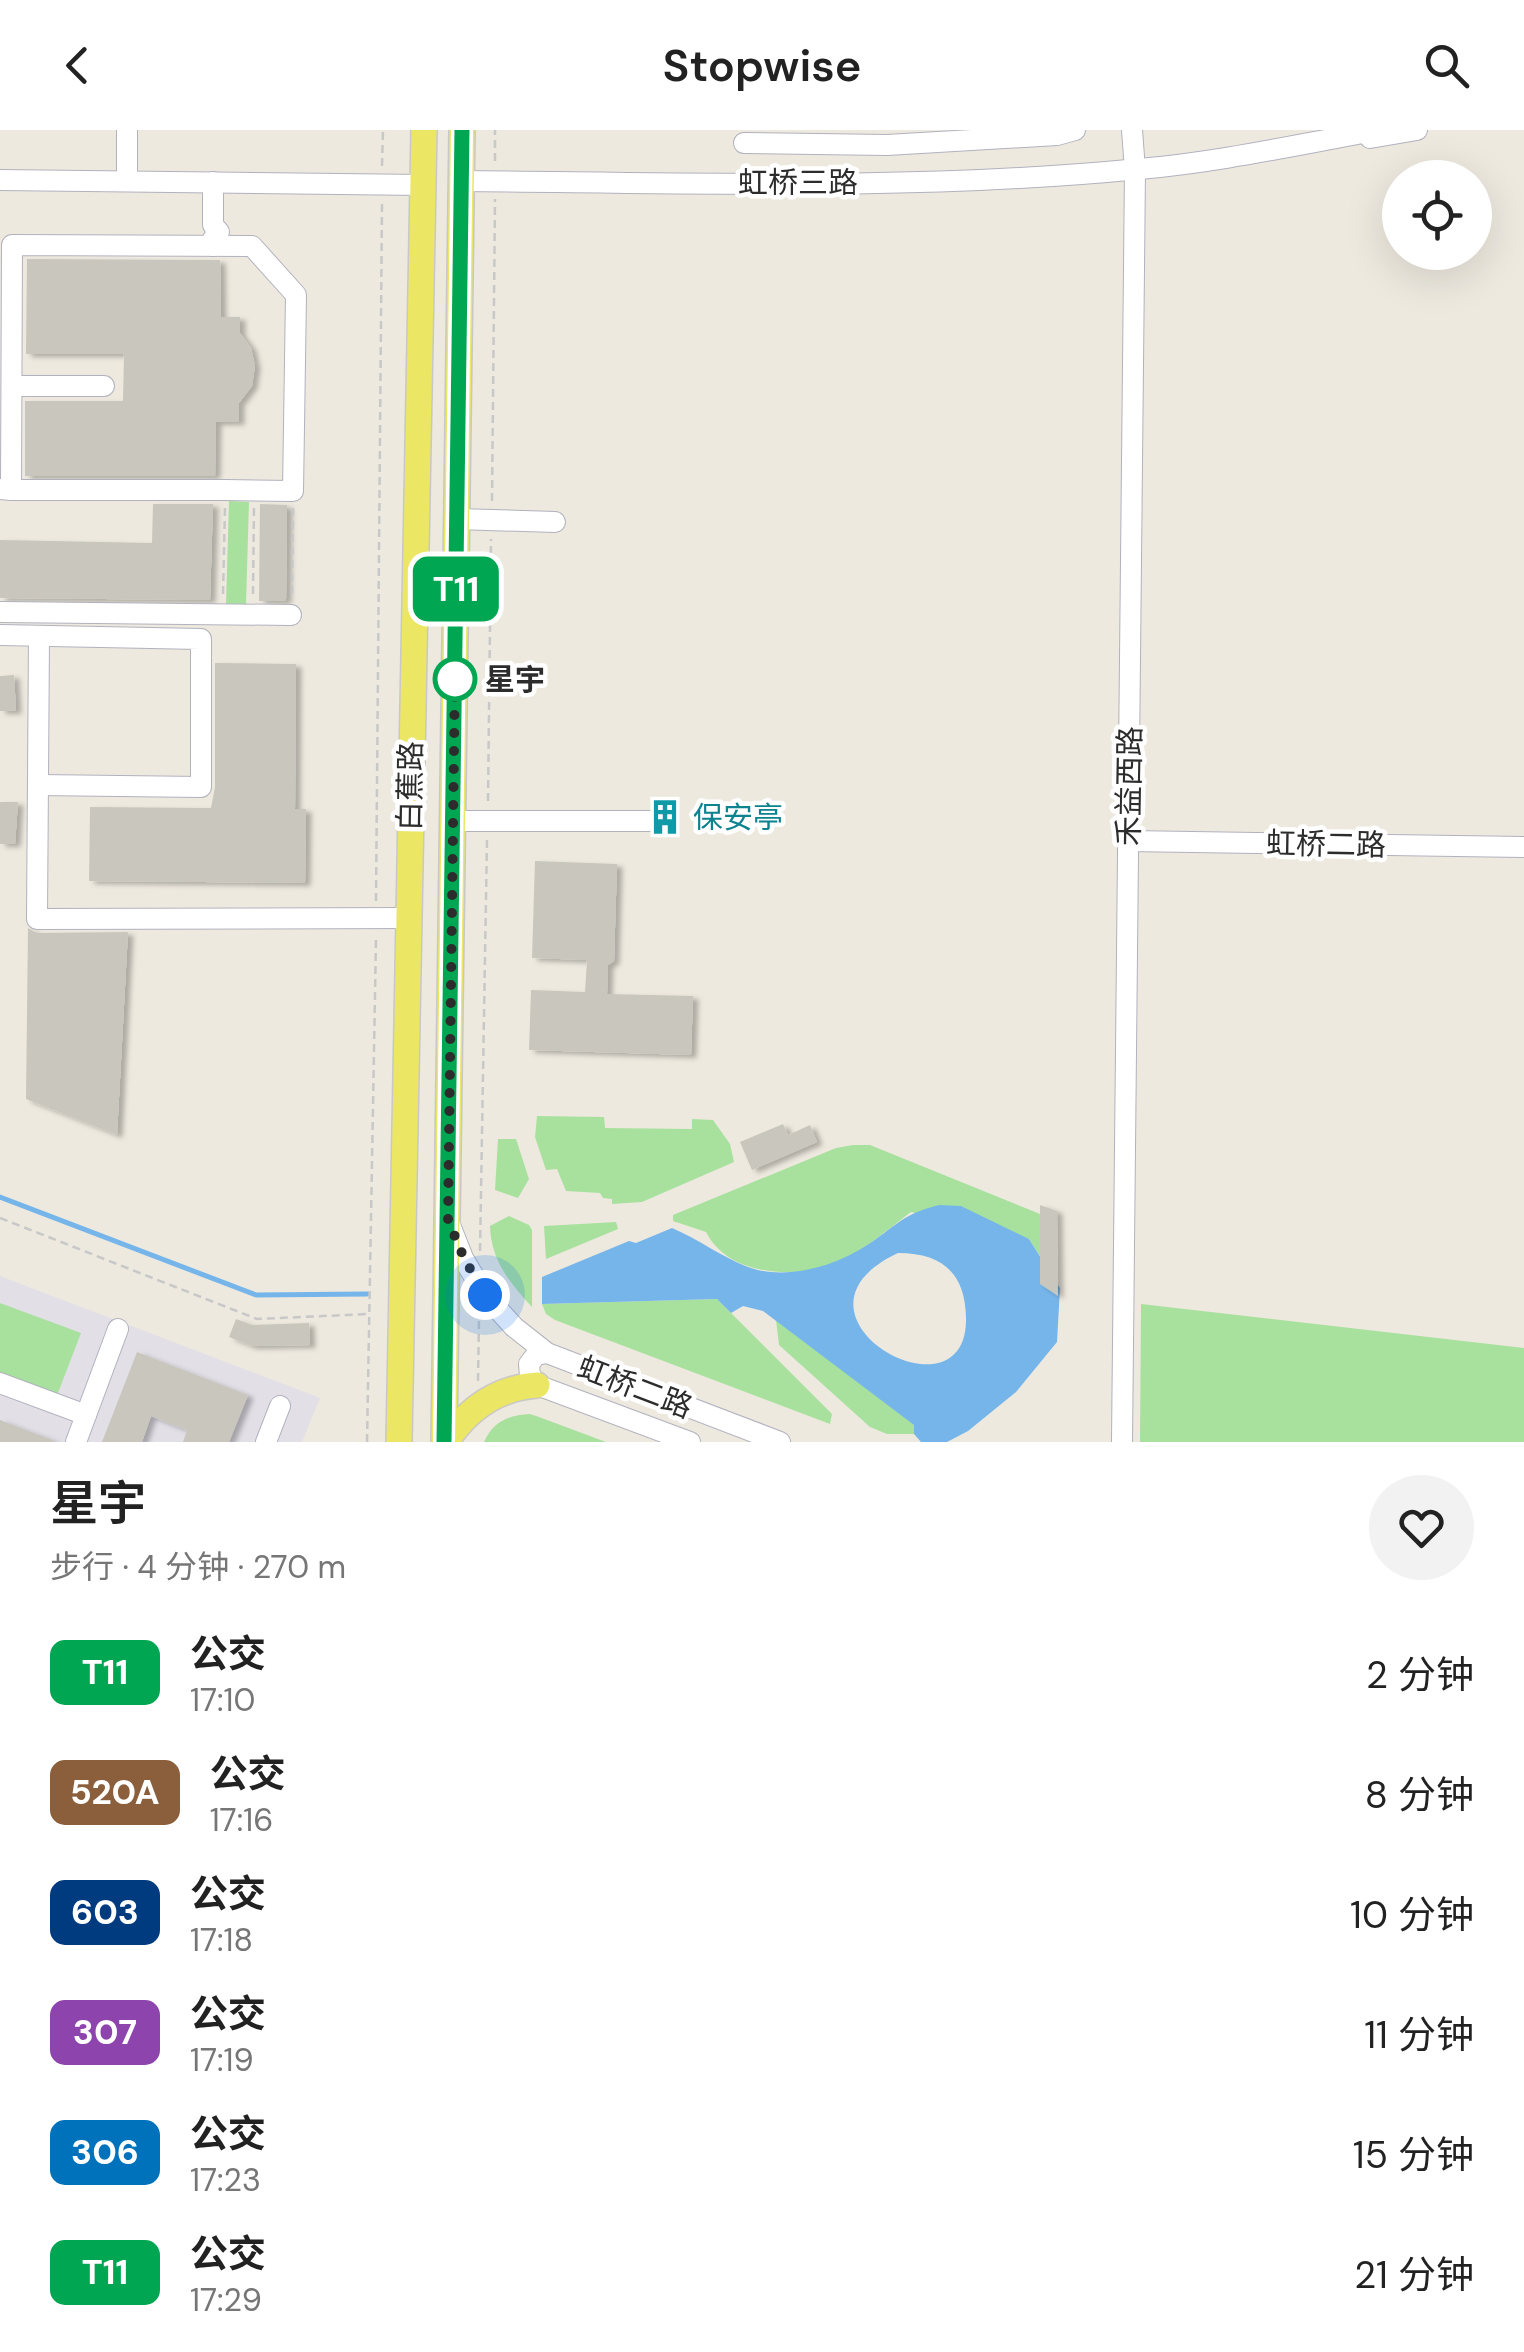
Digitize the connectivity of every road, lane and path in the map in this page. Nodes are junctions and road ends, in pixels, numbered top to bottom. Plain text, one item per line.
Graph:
1 (127, 130) edge
2 (383, 130) edge
3 (424, 130) edge
4 (462, 130) edge
5 (496, 130) edge
6 (1074, 130) edge
7 (1132, 130) edge
8 (1380, 130) edge
9 (1417, 130) edge
10 (744, 136) edge
11 (1135, 170) junction
12 (0, 180) edge
13 (461, 180) junction
14 (495, 181) junction
15 (127, 182) junction
16 (214, 182) junction
17 (744, 183) junction
18 (382, 184) junction
19 (423, 185) junction
20 (213, 236) junction
21 (12, 386) junction
22 (104, 386) dead end
23 (6, 409) edge
24 (6, 490) edge
25 (225, 490) junction
26 (254, 490) junction
27 (293, 491) junction
28 (457, 519) junction
29 (492, 520) junction
30 (555, 522) dead end
31 (0, 612) edge
32 (222, 614) junction
33 (253, 614) junction
34 (291, 615) joint
35 (0, 635) edge
36 (39, 636) junction
37 (38, 785) junction
38 (453, 821) junction
39 (488, 821) junction
40 (650, 821) dead end
41 (1128, 840) junction
42 (1524, 847) edge
43 (376, 918) junction
44 (408, 918) junction
45 (0, 1218) edge
46 (448, 1220) junction
47 (480, 1250) dead end
48 (480, 1287) junction
49 (369, 1314) junction
50 (118, 1329) dead end
51 (547, 1353) junction
52 (0, 1382) edge
53 (538, 1385) junction
54 (280, 1406) dead end
55 (478, 1406) junction
56 (86, 1415) junction
57 (76, 1442) edge
58 (266, 1442) edge
59 (367, 1442) edge
60 (398, 1442) edge
61 (445, 1442) edge
62 (690, 1442) edge
63 (780, 1442) edge
64 (1122, 1442) edge

1 - 15 street
2 - 18 path
3 - 19 main road, 白蕉路
4 - 13 main road, 白蕉路
5 - 14 path
6 - 10 street
7 - 11 street, 禾益西路
8 - 11 street, 虹桥三路
9 - 11 street, 虹桥三路
10 - 17 street
11 - 17 street, 虹桥三路
11 - 41 street, 禾益西路
12 - 15 street
13 - 14 street, 虹桥三路
13 - 28 main road, 白蕉路
14 - 17 street, 虹桥三路
14 - 29 path
15 - 16 street
16 - 18 street
16 - 20 street
18 - 19 street
18 - 43 path
19 - 44 main road, 白蕉路
20 - 21 street
20 - 27 street
21 - 22 street
21 - 23 street
23 - 24 street
24 - 25 street
25 - 26 street
25 - 32 path
26 - 27 street
26 - 33 path
27 - 34 path
28 - 29 street
28 - 38 main road, 白蕉路
29 - 30 street
29 - 39 path
31 - 32 street
32 - 33 street
33 - 34 street
35 - 36 street
36 - 37 street
36 - 37 street
37 - 43 street
38 - 39 street
38 - 46 main road, 白蕉路
39 - 40 street
39 - 47 path
41 - 42 street, 虹桥二路
41 - 64 street, 禾益西路
43 - 44 street
43 - 49 path
44 - 60 main road, 白蕉路
45 - 49 path
46 - 48 street, 虹桥二路
46 - 61 main road, 白蕉路
48 - 51 street, 虹桥二路
48 - 55 path
49 - 59 path
50 - 56 street
51 - 53 street
51 - 63 street, 虹桥二路
52 - 56 street
53 - 55 main road
53 - 62 street, 虹桥二路
54 - 58 street
55 - 61 main road
56 - 57 street

